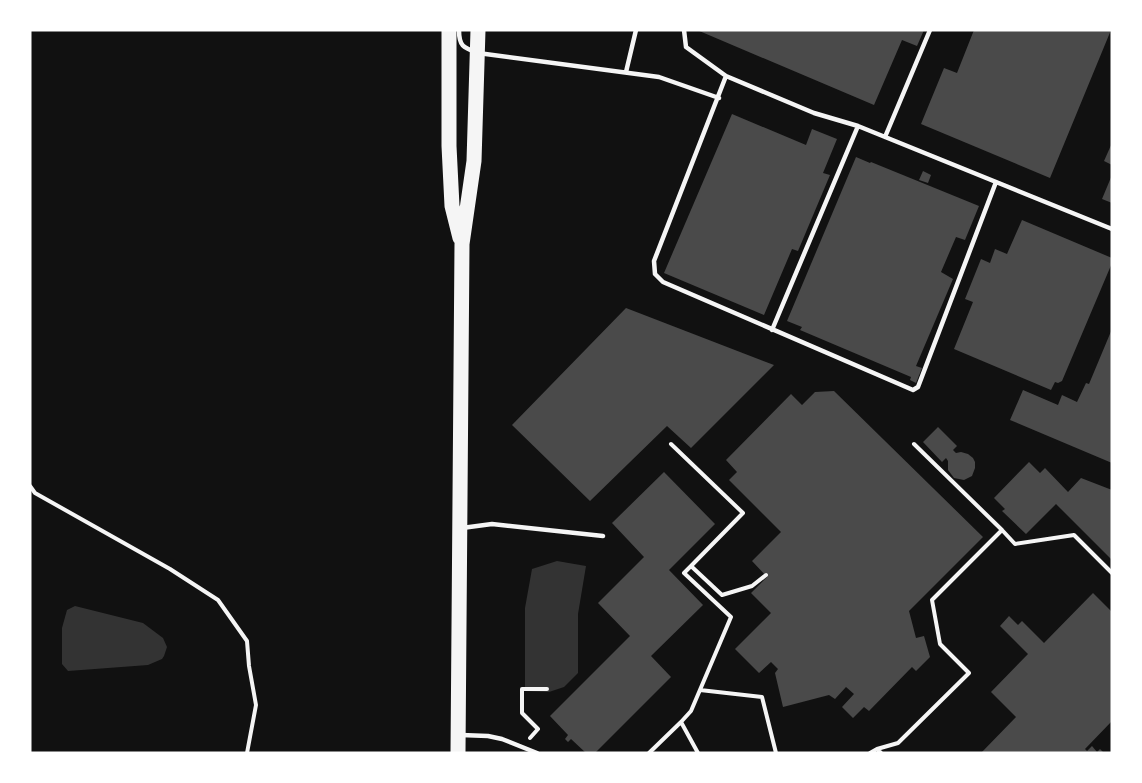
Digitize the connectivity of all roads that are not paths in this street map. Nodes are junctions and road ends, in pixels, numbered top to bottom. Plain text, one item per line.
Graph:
1 (449, 30) edge
2 (459, 30) edge
3 (478, 30) edge
4 (636, 30) edge
5 (684, 30) edge
6 (930, 30) edge
7 (478, 53) junction
8 (626, 72) junction
9 (726, 76) junction
10 (718, 98) junction
11 (858, 126) junction
12 (885, 136) junction
13 (996, 182) junction
14 (1112, 230) edge
15 (462, 244) junction
16 (772, 330) junction
17 (460, 528) junction
18 (603, 536) dead end
19 (459, 734) junction
20 (458, 753) edge
21 (537, 753) edge

1 - 15 main road
2 - 7 lane
3 - 7 main road
4 - 8 lane
5 - 9 lane
6 - 12 lane
7 - 8 lane
7 - 15 main road
8 - 10 lane
9 - 10 lane
9 - 11 lane
10 - 16 lane
11 - 12 lane
11 - 16 lane
12 - 13 lane
13 - 14 lane
13 - 16 lane
15 - 17 main road
17 - 18 lane
17 - 19 main road
19 - 20 main road
19 - 21 lane

